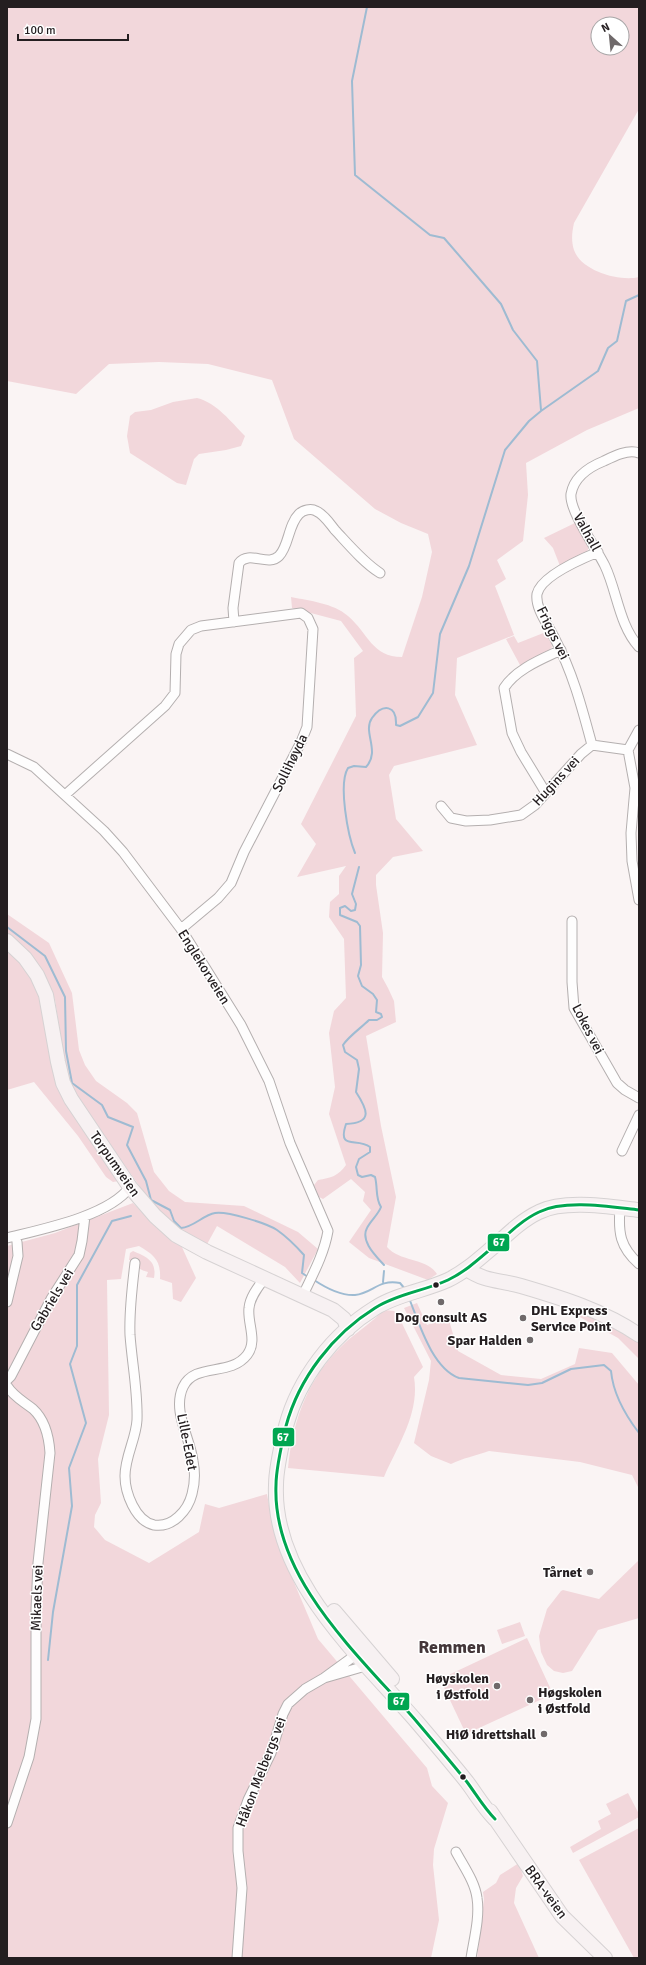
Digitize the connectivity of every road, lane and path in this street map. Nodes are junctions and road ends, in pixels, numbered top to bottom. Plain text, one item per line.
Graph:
1 (639, 453) edge
2 (598, 552) junction
3 (380, 573) dead end
4 (234, 622) junction
5 (639, 647) edge
6 (561, 650) junction
7 (639, 730) edge
8 (592, 745) junction
9 (628, 750) junction
10 (7, 754) edge
11 (546, 793) junction
12 (65, 796) junction
13 (441, 806) dead end
14 (639, 900) edge
15 (572, 921) dead end
16 (181, 929) junction
17 (7, 941) edge
18 (639, 1098) edge
19 (639, 1115) edge
20 (622, 1151) dead end
21 (130, 1187) junction
22 (620, 1208) junction
23 (639, 1210) edge
24 (85, 1216) junction
25 (7, 1238) edge
26 (17, 1242) dead end
27 (135, 1263) dead end
28 (639, 1264) edge
29 (467, 1269) junction
30 (264, 1279) junction
31 (305, 1291) junction
32 (7, 1302) edge
33 (348, 1329) junction
34 (639, 1335) edge
35 (7, 1380) edge
36 (7, 1386) edge
37 (365, 1657) junction
38 (324, 1678) junction
39 (7, 1823) edge
40 (456, 1852) dead end
41 (237, 1958) edge
42 (471, 1958) edge
43 (605, 1958) edge

1 - 2 street, Valhall
2 - 5 street, Valhall
2 - 6 street, Friggs vei
3 - 4 street
4 - 12 street, Sollihøyda
4 - 16 street, Sollihøyda
6 - 8 street, Friggs vei
6 - 11 street
7 - 9 street
8 - 9 street, Hugins vei
8 - 11 street, Hugins vei
9 - 14 street
10 - 12 street, Englekorveien
11 - 13 street, Hugins vei
12 - 16 street, Englekorveien
15 - 18 street, Lokes vei
16 - 31 street, Englekorveien
17 - 21 main road, Torpumveien
19 - 20 street
21 - 24 street
21 - 30 main road, Torpumveien
22 - 23 main road, BRA-veien
22 - 28 street
22 - 29 main road, BRA-veien
24 - 25 street
24 - 35 street, Gabriels vei
26 - 32 street
27 - 30 street, Lille-Edet
29 - 33 main road, BRA-veien
29 - 34 main road
30 - 31 main road, Torpumveien
31 - 33 main road, Torpumveien
33 - 37 main road, BRA-veien
36 - 39 street, Mikaels vei
37 - 38 street
37 - 38 street
37 - 43 main road, BRA-veien
38 - 41 street, Håkon Melbergs vei
40 - 42 street

